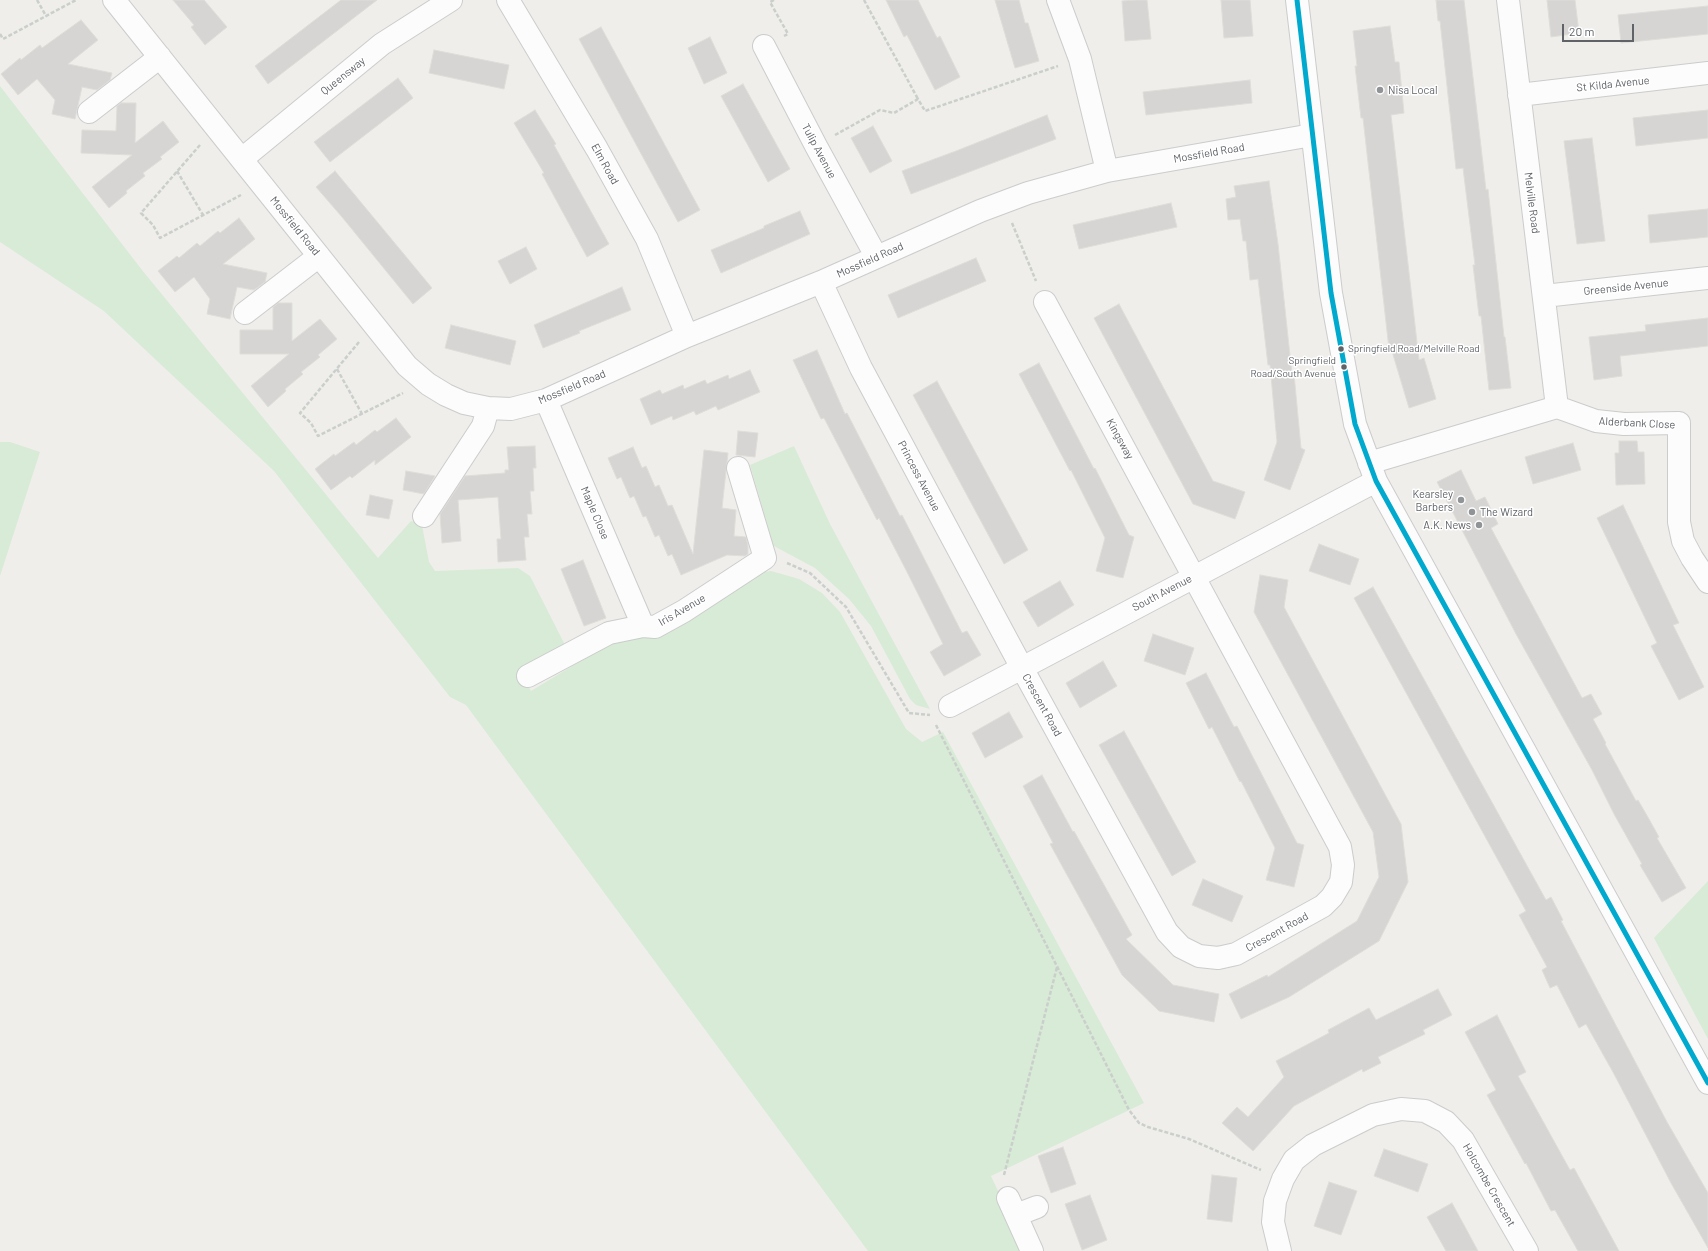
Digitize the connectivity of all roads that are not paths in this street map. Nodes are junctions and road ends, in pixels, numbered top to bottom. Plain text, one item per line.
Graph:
1 (114, 0) edge
2 (451, 0) edge
3 (508, 0) edge
4 (1058, 0) edge
5 (1297, 0) edge
6 (1508, 0) edge
7 (764, 46) dead end
8 (160, 57) junction
9 (1708, 73) edge
10 (1519, 95) junction
11 (89, 112) dead end
12 (1312, 135) junction
13 (242, 159) junction
14 (1107, 171) junction
15 (319, 256) junction
16 (876, 256) junction
17 (1708, 278) edge
18 (822, 282) junction
19 (1544, 296) junction
20 (1045, 302) road end
21 (245, 313) dead end
22 (688, 336) junction
23 (546, 400) junction
24 (1557, 407) junction
25 (488, 408) junction
26 (738, 468) dead end
27 (1372, 472) junction
28 (424, 516) dead end
29 (1194, 576) junction
30 (1708, 582) edge
31 (643, 626) junction
32 (1022, 668) junction
33 (528, 676) dead end
34 (941, 711) road end
35 (1708, 1083) edge
36 (1037, 1207) dead end
37 (1032, 1251) edge
38 (1280, 1251) edge
39 (1527, 1251) edge

1 - 8 street, Mossfield Road
2 - 13 street, Queensway
3 - 22 street, Elm Road
4 - 14 street
5 - 12 street
6 - 10 street, Melville Road
7 - 16 street, Tulip Avenue
8 - 11 street
8 - 13 street, Mossfield Road
9 - 10 street, St Kilda Avenue
10 - 19 street, Melville Road
12 - 14 street, Mossfield Road
12 - 27 street
13 - 15 street, Mossfield Road
14 - 16 street, Mossfield Road
15 - 21 street
15 - 25 street, Mossfield Road
16 - 18 street, Mossfield Road
17 - 19 street, Greenside Avenue
18 - 22 street, Mossfield Road
18 - 32 street, Princess Avenue
19 - 24 street, Melville Road
20 - 29 street, Kingsway
22 - 23 street, Mossfield Road
23 - 25 street, Mossfield Road
23 - 31 street, Maple Close
24 - 27 street
24 - 30 street, Alderbank Close
25 - 28 street
26 - 31 street, Iris Avenue
27 - 29 street, South Avenue
27 - 35 street
29 - 32 street, South Avenue
29 - 32 street, Crescent Road
31 - 33 street, Iris Avenue
32 - 34 street, South Avenue
36 - 37 street
38 - 39 street, Holcombe Crescent

